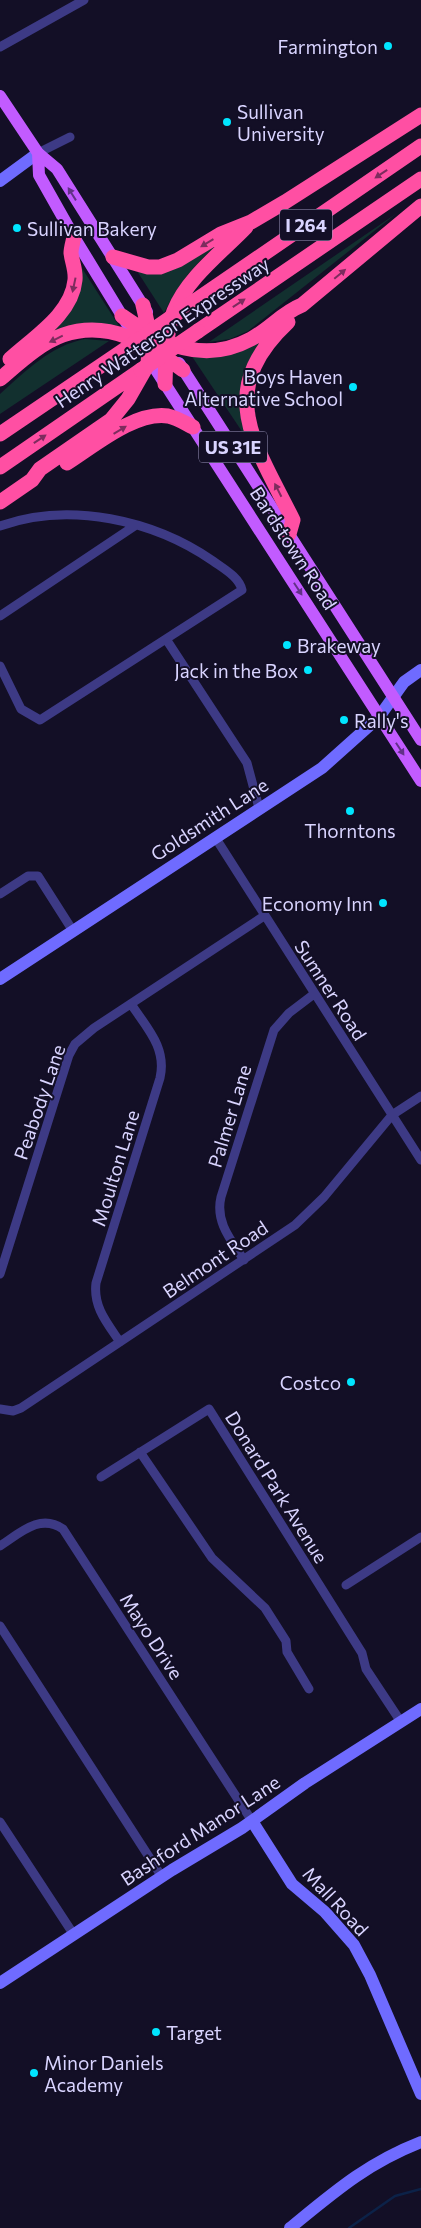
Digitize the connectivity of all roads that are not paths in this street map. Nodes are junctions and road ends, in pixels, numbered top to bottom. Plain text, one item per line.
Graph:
1 (84, 0) edge
2 (0, 47) edge
3 (0, 96) edge
4 (421, 115) edge
5 (70, 136) dead end
6 (421, 146) edge
7 (38, 154) junction
8 (421, 179) edge
9 (0, 181) edge
10 (421, 206) edge
11 (251, 222) junction
12 (74, 237) junction
13 (112, 257) junction
14 (302, 305) junction
15 (143, 306) junction
16 (122, 316) joint
17 (142, 350) junction
18 (166, 350) junction
19 (0, 369) edge
20 (183, 370) joint
21 (0, 379) edge
22 (166, 384) junction
23 (193, 427) junction
24 (0, 434) edge
25 (0, 467) edge
26 (32, 480) junction
27 (0, 502) edge
28 (136, 525) junction
29 (0, 526) edge
30 (289, 534) junction
31 (0, 616) edge
32 (166, 639) junction
33 (0, 666) edge
34 (421, 670) edge
35 (392, 696) junction
36 (379, 717) junction
37 (421, 740) edge
38 (421, 781) edge
39 (260, 808) junction
40 (215, 837) junction
41 (0, 894) edge
42 (264, 916) junction
43 (73, 930) junction
44 (0, 979) edge
45 (314, 994) junction
46 (131, 1004) junction
47 (421, 1096) edge
48 (392, 1114) junction
49 (421, 1160) edge
50 (244, 1260) junction
51 (0, 1274) edge
52 (120, 1342) junction
53 (0, 1409) edge
54 (140, 1452) junction
55 (101, 1477) dead end
56 (421, 1537) edge
57 (0, 1546) edge
58 (346, 1585) dead end
59 (0, 1626) edge
60 (309, 1689) dead end
61 (421, 1709) edge
62 (401, 1722) junction
63 (252, 1821) junction
64 (0, 1822) edge
65 (162, 1877) junction
66 (74, 1935) junction
67 (0, 1983) edge
68 (421, 2094) edge
69 (421, 2142) edge
70 (290, 2228) edge

1 - 2 street
3 - 7 main road
4 - 11 highway
5 - 7 street
6 -> 17 highway, Henry Watterson Expressway / I 264, bridge
7 - 9 street
7 - 12 main road
13 -> 7 main road
17 -> 8 highway, Henry Watterson Expressway / I 264, bridge
14 -> 10 highway
11 -> 13 highway
11 - 18 highway
12 - 16 main road
12 -> 19 highway
13 - 15 main road
14 - 18 highway
30 -> 14 highway
15 - 17 highway
15 - 18 main road
16 - 17 highway
17 - 18 highway
17 -> 21 highway
17 - 22 main road, Bardstown Road / US 31E
17 - 24 highway, Henry Watterson Expressway / I 264
25 -> 17 highway, Henry Watterson Expressway / I 264
17 - 26 highway
18 - 20 highway
18 - 22 highway
20 - 30 main road, Bardstown Road / US 31E
22 - 23 main road, Bardstown Road / US 31E
26 -> 23 highway
23 -> 36 main road, Bardstown Road / US 31E
26 - 27 highway
28 - 29 street
28 - 31 street
28 - 32 street
30 - 35 main road, Bardstown Road / US 31E
32 - 33 street
32 - 39 street
34 - 35 street, Goldsmith Lane
35 - 36 street, Goldsmith Lane
35 - 37 main road, Bardstown Road / US 31E
36 -> 38 main road, Bardstown Road / US 31E
36 - 39 street, Goldsmith Lane
39 - 40 street, Goldsmith Lane
40 - 42 street, Sumner Road
40 - 43 street, Goldsmith Lane
41 - 43 street
42 - 45 street, Sumner Road
42 - 46 street, Peabody Lane
43 - 44 street, Goldsmith Lane
45 - 48 street, Sumner Road
45 - 50 street, Palmer Lane
46 - 51 street, Peabody Lane
46 - 52 street, Moulton Lane
47 - 48 street, Belmont Road
48 - 49 street, Sumner Road
48 - 50 street, Belmont Road
50 - 52 street, Belmont Road
52 - 53 street, Belmont Road
54 - 55 street
54 - 60 street
54 - 62 street, Donard Park Avenue
56 - 58 street
57 - 63 street, Mayo Drive
59 - 65 street
61 - 62 street, Bashford Manor Lane
62 - 63 street, Bashford Manor Lane
63 - 65 street, Bashford Manor Lane
63 - 68 street, Mall Road
64 - 66 street
65 - 66 street, Bashford Manor Lane
66 - 67 street, Bashford Manor Lane
69 - 70 street

